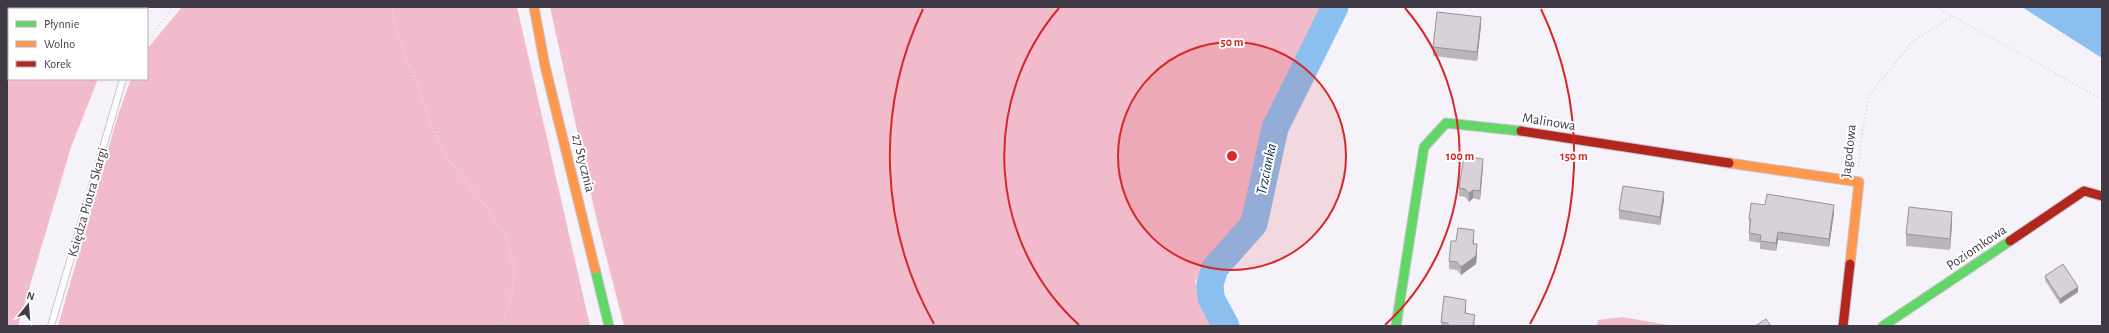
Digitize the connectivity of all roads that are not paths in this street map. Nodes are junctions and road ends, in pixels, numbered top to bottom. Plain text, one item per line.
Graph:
1 (534, 7) edge
2 (123, 80) edge
3 (1858, 182) joint
4 (2102, 196) edge
5 (51, 326) edge
6 (609, 326) edge
7 (1396, 326) edge
8 (1843, 326) edge
9 (1883, 326) edge

1 - 6 street, 27 Stycznia
2 - 5 lane, Księdza Piotra Skargi
3 - 7 street, Malinowa
3 - 8 street, Jagodowa
4 - 9 street, Poziomkowa

